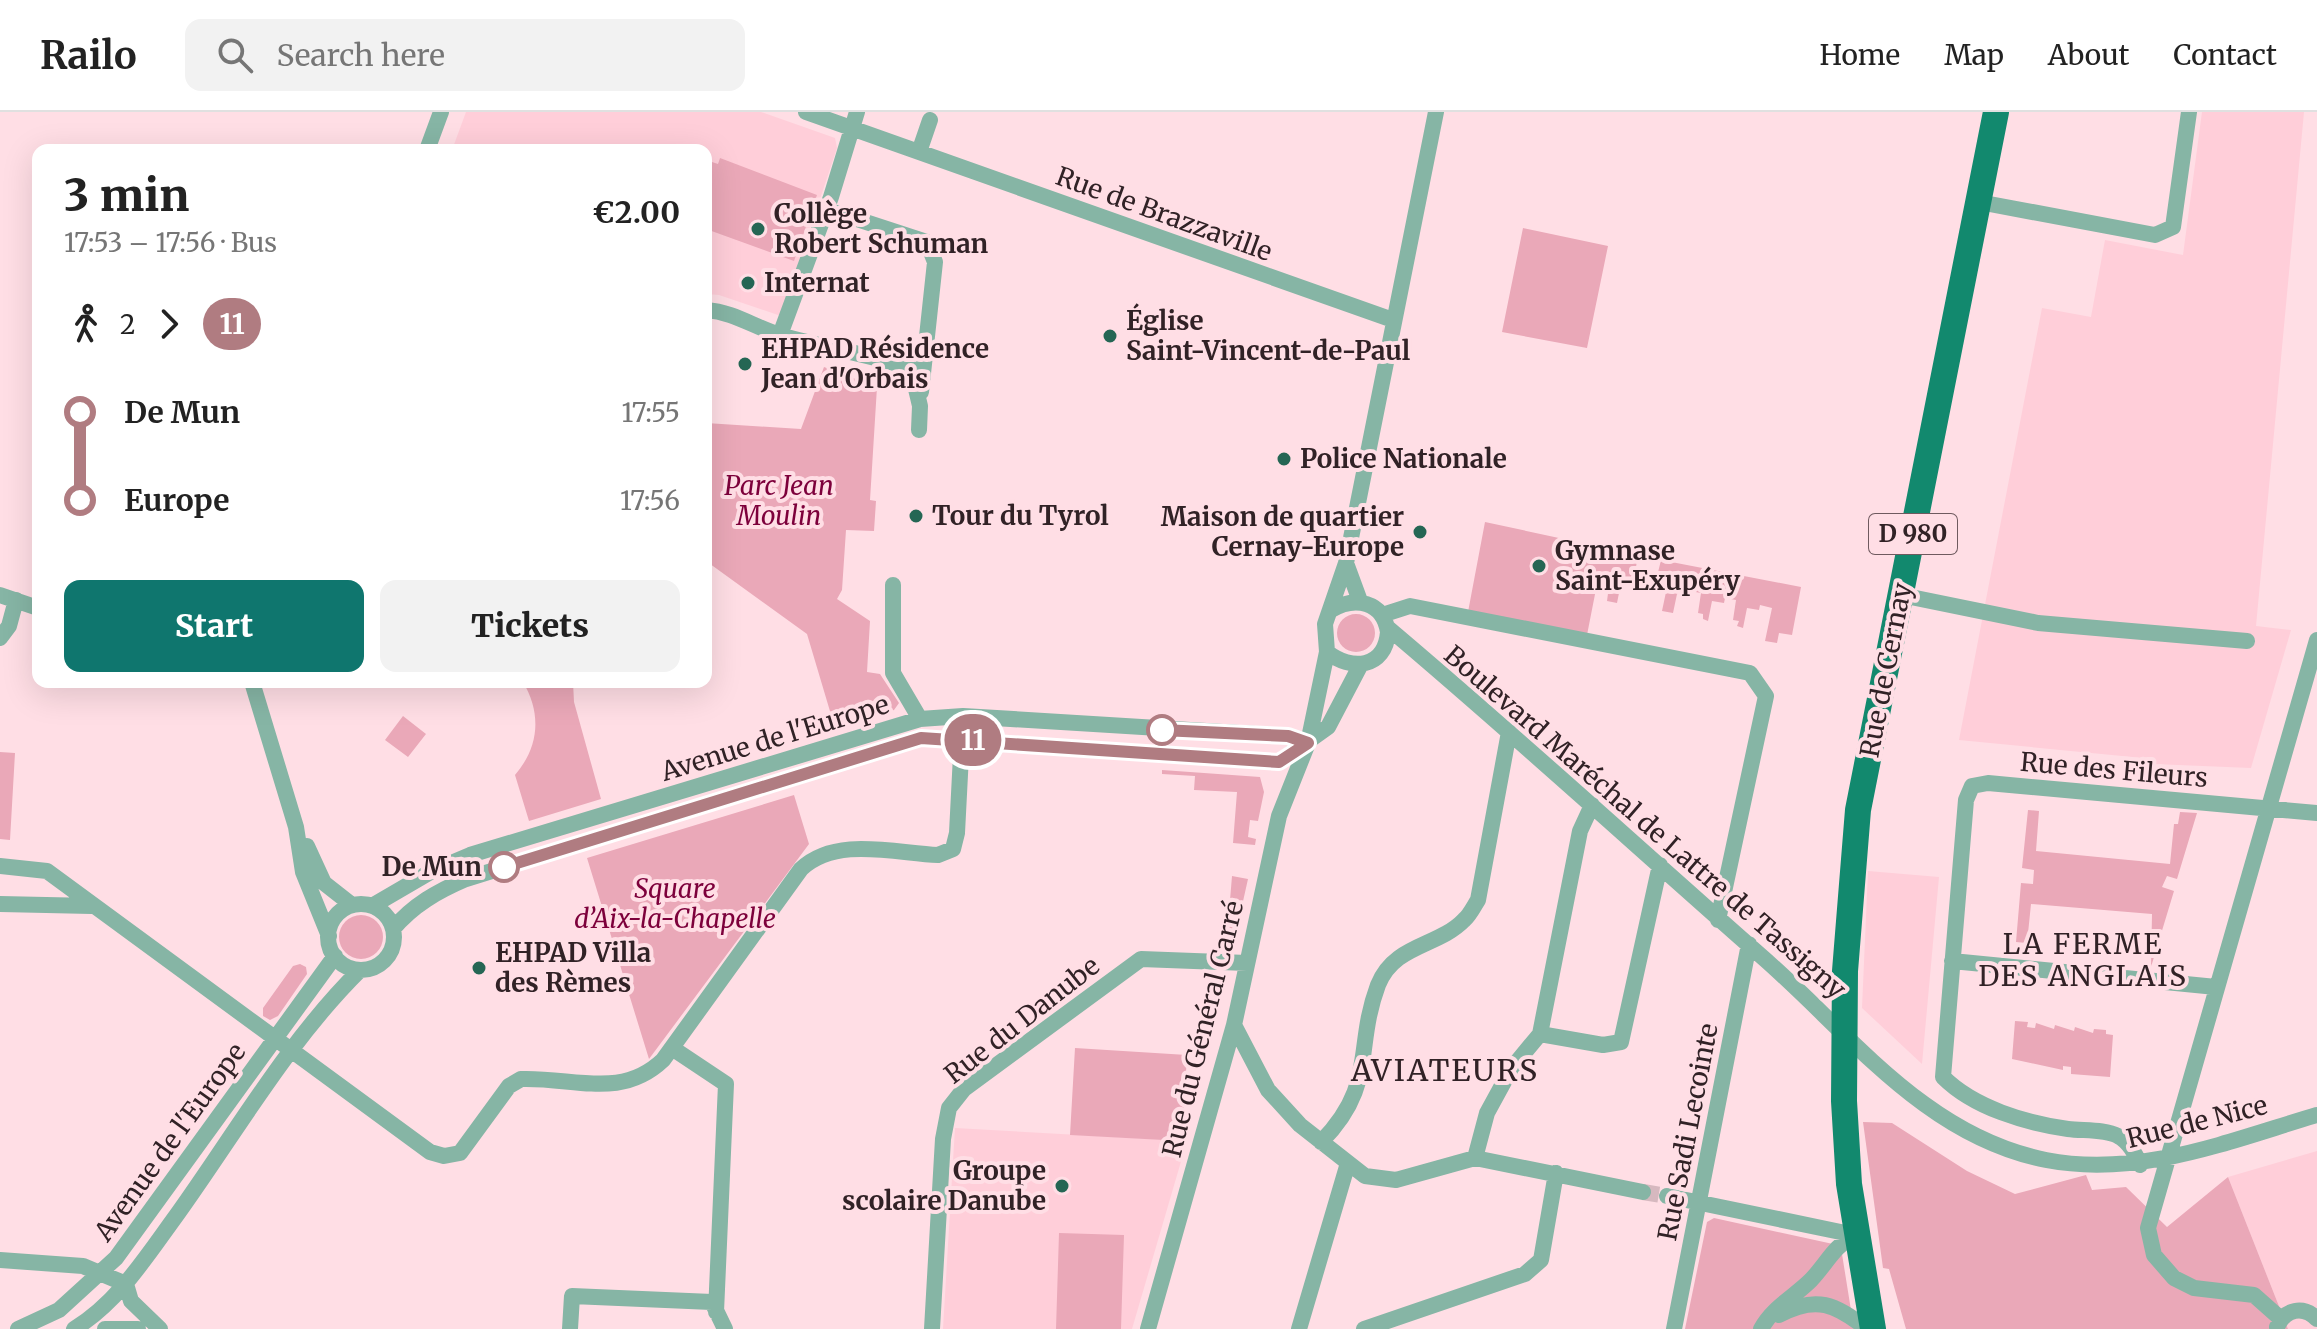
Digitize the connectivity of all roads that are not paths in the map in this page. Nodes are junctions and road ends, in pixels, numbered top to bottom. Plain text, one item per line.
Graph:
1 (441, 112) edge
2 (806, 112) edge
3 (857, 112) edge
4 (1436, 112) edge
5 (1996, 112) edge
6 (2189, 112) edge
7 (930, 120) dead end
8 (852, 129) junction
9 (429, 144) edge
10 (919, 152) junction
11 (1979, 202) junction
12 (826, 209) junction
13 (712, 311) edge
14 (1393, 320) junction
15 (780, 335) junction
16 (920, 406) junction
17 (919, 430) dead end
18 (1346, 563) junction
19 (893, 585) dead end
20 (1901, 595) junction
21 (8, 598) edge
22 (1360, 601) junction
23 (32, 606) edge
24 (1331, 610) junction
25 (1385, 621) junction
26 (0, 638) edge
27 (2247, 641) dead end
28 (2317, 641) edge
29 (1382, 651) junction
30 (1327, 652) junction
31 (1414, 652) junction
32 (1360, 666) junction
33 (254, 688) edge
34 (963, 716) junction
35 (920, 719) junction
36 (1509, 732) junction
37 (962, 738) junction
38 (1308, 743) junction
39 (642, 803) junction
40 (1592, 805) junction
41 (2268, 808) junction
42 (2317, 813) edge
43 (647, 822) junction
44 (296, 827) junction
45 (1660, 865) junction
46 (0, 866) edge
47 (0, 904) edge
48 (352, 905) junction
49 (92, 906) junction
50 (372, 906) junction
51 (1718, 920) junction
52 (393, 929) junction
53 (329, 936) junction
54 (1749, 944) junction
55 (335, 956) junction
56 (1952, 961) junction
57 (1247, 963) junction
58 (360, 970) junction
59 (2216, 987) junction
60 (1234, 1025) junction
61 (1842, 1030) junction
62 (1540, 1034) junction
63 (277, 1038) junction
64 (672, 1048) junction
65 (294, 1050) junction
66 (2316, 1115) edge
67 (1321, 1142) junction
68 (1475, 1158) junction
69 (2166, 1158) junction
70 (1348, 1163) junction
71 (2140, 1165) junction
72 (1556, 1173) junction
73 (1643, 1192) tunnel mouth
74 (1667, 1196) tunnel mouth
75 (1699, 1203) junction
76 (1855, 1235) junction
77 (0, 1260) edge
78 (100, 1274) junction
79 (126, 1284) junction
80 (716, 1306) junction
81 (2317, 1319) edge
82 (2279, 1324) edge
83 (18, 1329) edge
84 (74, 1329) edge
85 (105, 1329) edge
86 (138, 1329) edge
87 (160, 1329) edge
88 (570, 1329) edge
89 (725, 1329) edge
90 (932, 1329) edge
91 (1148, 1329) edge
92 (1299, 1329) edge
93 (1364, 1329) edge
94 (1674, 1329) edge
95 (1762, 1329) edge
96 (1870, 1329) edge

1 - 9 street
2 - 8 street, Rue de Brazzaville
3 - 8 street
4 - 14 street
5 - 11 main road, Rue de Cernay / D 980
6 - 11 street
7 - 10 street
8 - 10 street, Rue de Brazzaville
8 - 12 street
10 - 14 street, Rue de Brazzaville
11 - 20 main road, Rue de Cernay / D 980
12 - 15 street
12 - 16 street
13 - 15 street
14 - 18 street
15 - 16 street
16 - 17 street
18 - 22 street
18 - 24 street
19 - 35 street
20 - 27 street
20 - 61 main road, Rue de Cernay / D 980
21 - 23 street
21 - 26 street
22 - 24 street
22 - 25 street
24 - 30 street
25 - 29 street
25 - 31 street, Boulevard Maréchal de Lattre de Tassigny
25 - 51 street
28 - 41 street
29 - 31 street, Boulevard Maréchal de Lattre de Tassigny
29 - 32 street
30 - 32 street
30 - 38 street, Rue du Général Carré
31 - 36 street, Boulevard Maréchal de Lattre de Tassigny
32 - 38 street, Rue du Général Carré
33 - 44 street
34 - 35 street, Avenue de l'Europe
34 - 37 street
34 - 38 street, Avenue de l'Europe
35 - 39 street, Avenue de l'Europe
36 - 40 street, Boulevard Maréchal de Lattre de Tassigny
36 - 67 street
37 - 38 street, Avenue de l'Europe
37 - 43 street, Avenue de l'Europe
37 - 64 street
38 - 57 street, Rue du Général Carré
39 - 43 street
39 - 50 street, Avenue de l'Europe
40 - 45 street, Boulevard Maréchal de Lattre de Tassigny
40 - 62 street
41 - 42 street
41 - 56 street, Rue des Fileurs
41 - 59 street
43 - 52 street, Avenue de l'Europe
44 - 48 street
44 - 53 street
45 - 51 street, Boulevard Maréchal de Lattre de Tassigny
45 - 62 street
46 - 49 street
47 - 49 street
48 - 50 street
48 - 53 street
49 - 63 street
50 - 52 street
51 - 54 street, Boulevard Maréchal de Lattre de Tassigny
52 - 58 street
53 - 55 street
54 - 61 street, Boulevard Maréchal de Lattre de Tassigny
54 - 75 street, Rue Sadi Lecointe
55 - 58 street
55 - 63 street, Avenue de l'Europe
56 - 59 street
56 - 71 street
57 - 60 street, Rue du Général Carré
57 - 90 street, Rue du Danube
58 - 65 street, Avenue de l'Europe
59 - 69 street
60 - 67 street
60 - 91 street, Rue du Général Carré
61 - 71 street, Rue de Nice
61 - 76 main road, Rue de Cernay / D 980
62 - 68 street
63 - 65 street
63 - 78 street, Avenue de l'Europe
64 - 65 street
64 - 80 street
65 - 79 street, Avenue de l'Europe
66 - 69 street, Rue de Nice
67 - 70 street
68 - 70 street
68 - 72 street
69 - 71 street, Rue de Nice
69 - 82 street
70 - 92 street
72 - 73 street
72 - 93 street
74 - 75 street
75 - 76 street
75 - 94 street, Rue Sadi Lecointe
76 - 95 street
76 - 96 main road, D 980
77 - 78 street
78 - 79 street
78 - 83 street, Avenue de l'Europe
79 - 84 street, Avenue de l'Europe
79 - 87 street
80 - 88 street
80 - 89 street
81 - 82 street
85 - 86 street
95 - 96 street

